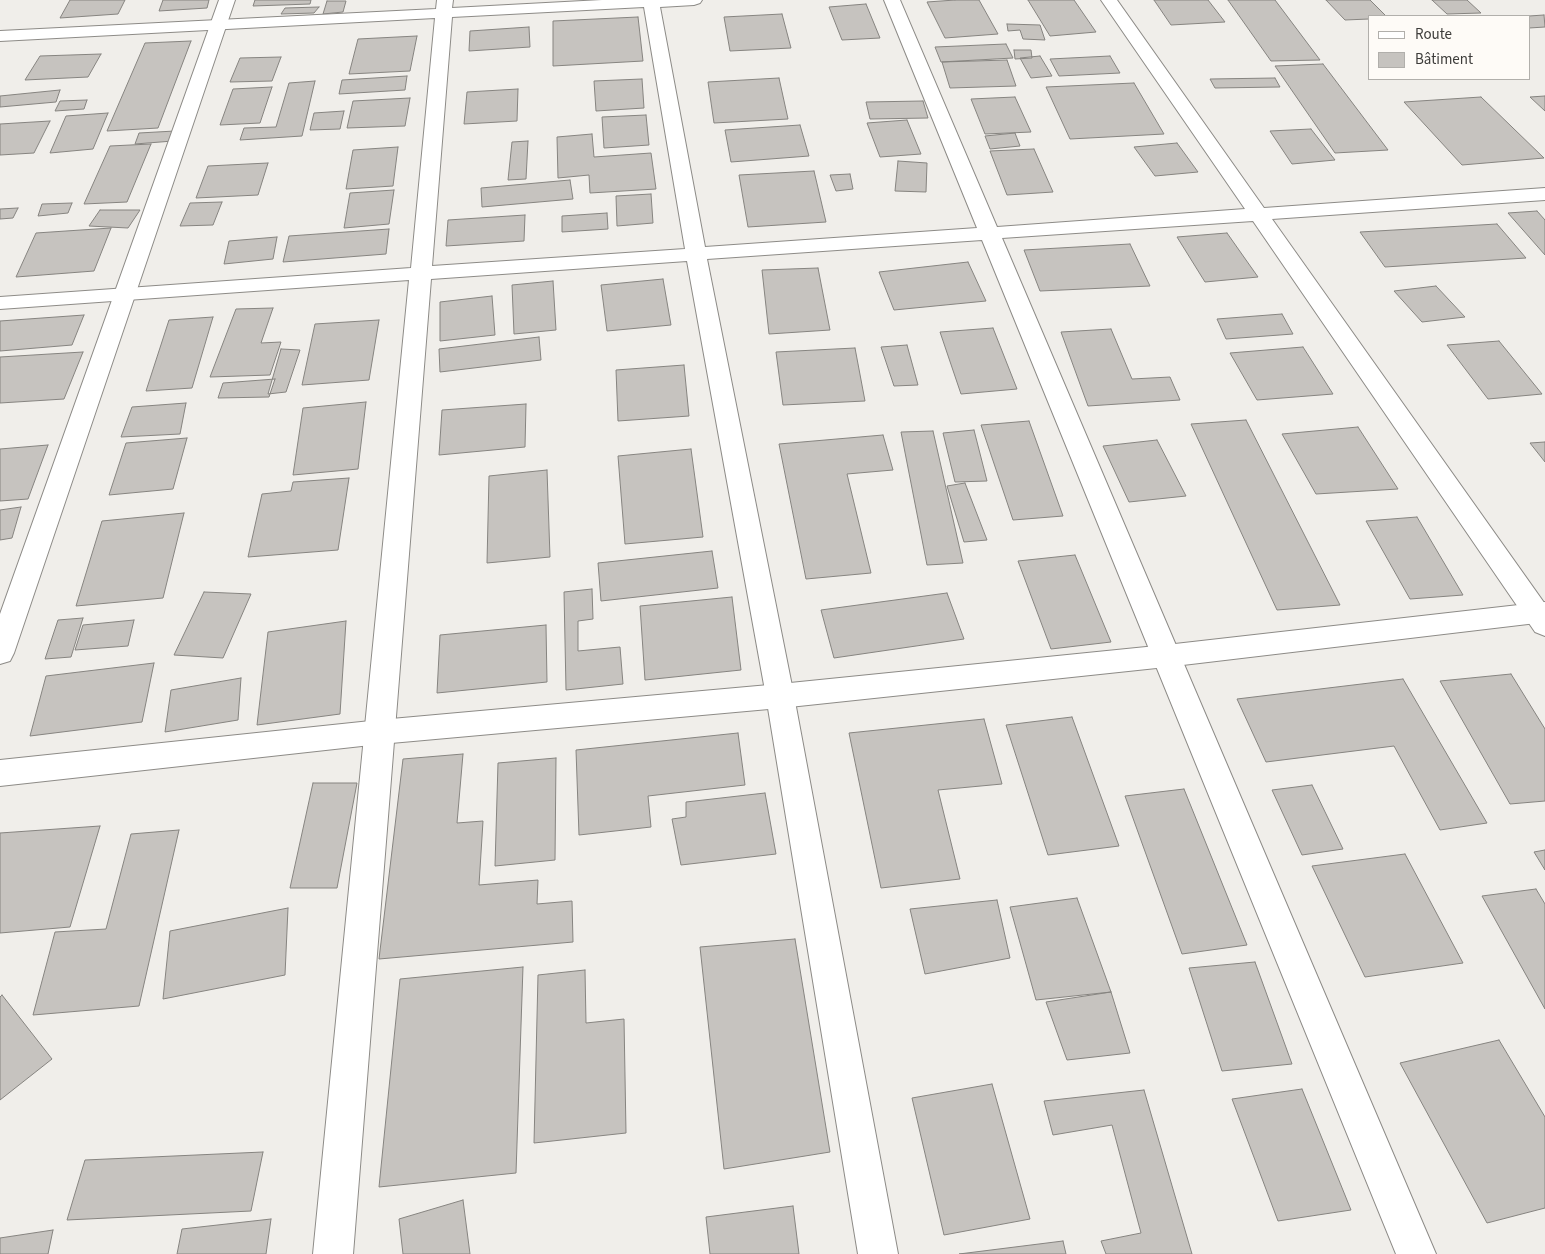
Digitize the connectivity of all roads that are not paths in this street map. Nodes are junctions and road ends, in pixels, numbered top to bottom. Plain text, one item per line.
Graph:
1 (227, 0) edge
2 (694, 0) edge
3 (892, 0) edge
4 (1109, 0) edge
5 (651, 1) edge
6 (444, 7) edge
7 (218, 25) junction
8 (0, 36) edge
9 (1545, 194) edge
10 (1259, 214) junction
11 (989, 233) junction
12 (696, 254) junction
13 (420, 273) junction
14 (124, 294) junction
15 (0, 303) edge
16 (1542, 616) edge
17 (0, 653) edge
18 (1166, 656) junction
19 (780, 696) junction
20 (380, 732) junction
21 (0, 773) edge
22 (333, 1254) edge
23 (878, 1254) edge
24 (1416, 1254) edge

1 - 7 street
2 - 5 street
3 - 11 street
4 - 10 street
5 - 6 street
5 - 12 street
6 - 7 street
6 - 13 street
7 - 8 street
7 - 14 street
9 - 10 street
10 - 11 street
10 - 16 street
11 - 12 street
11 - 18 street
12 - 13 street
12 - 19 street
13 - 14 street
13 - 20 street
14 - 15 street
14 - 17 street
16 - 18 street
18 - 19 street
18 - 24 street
19 - 20 street
19 - 23 street
20 - 21 street
20 - 22 street

